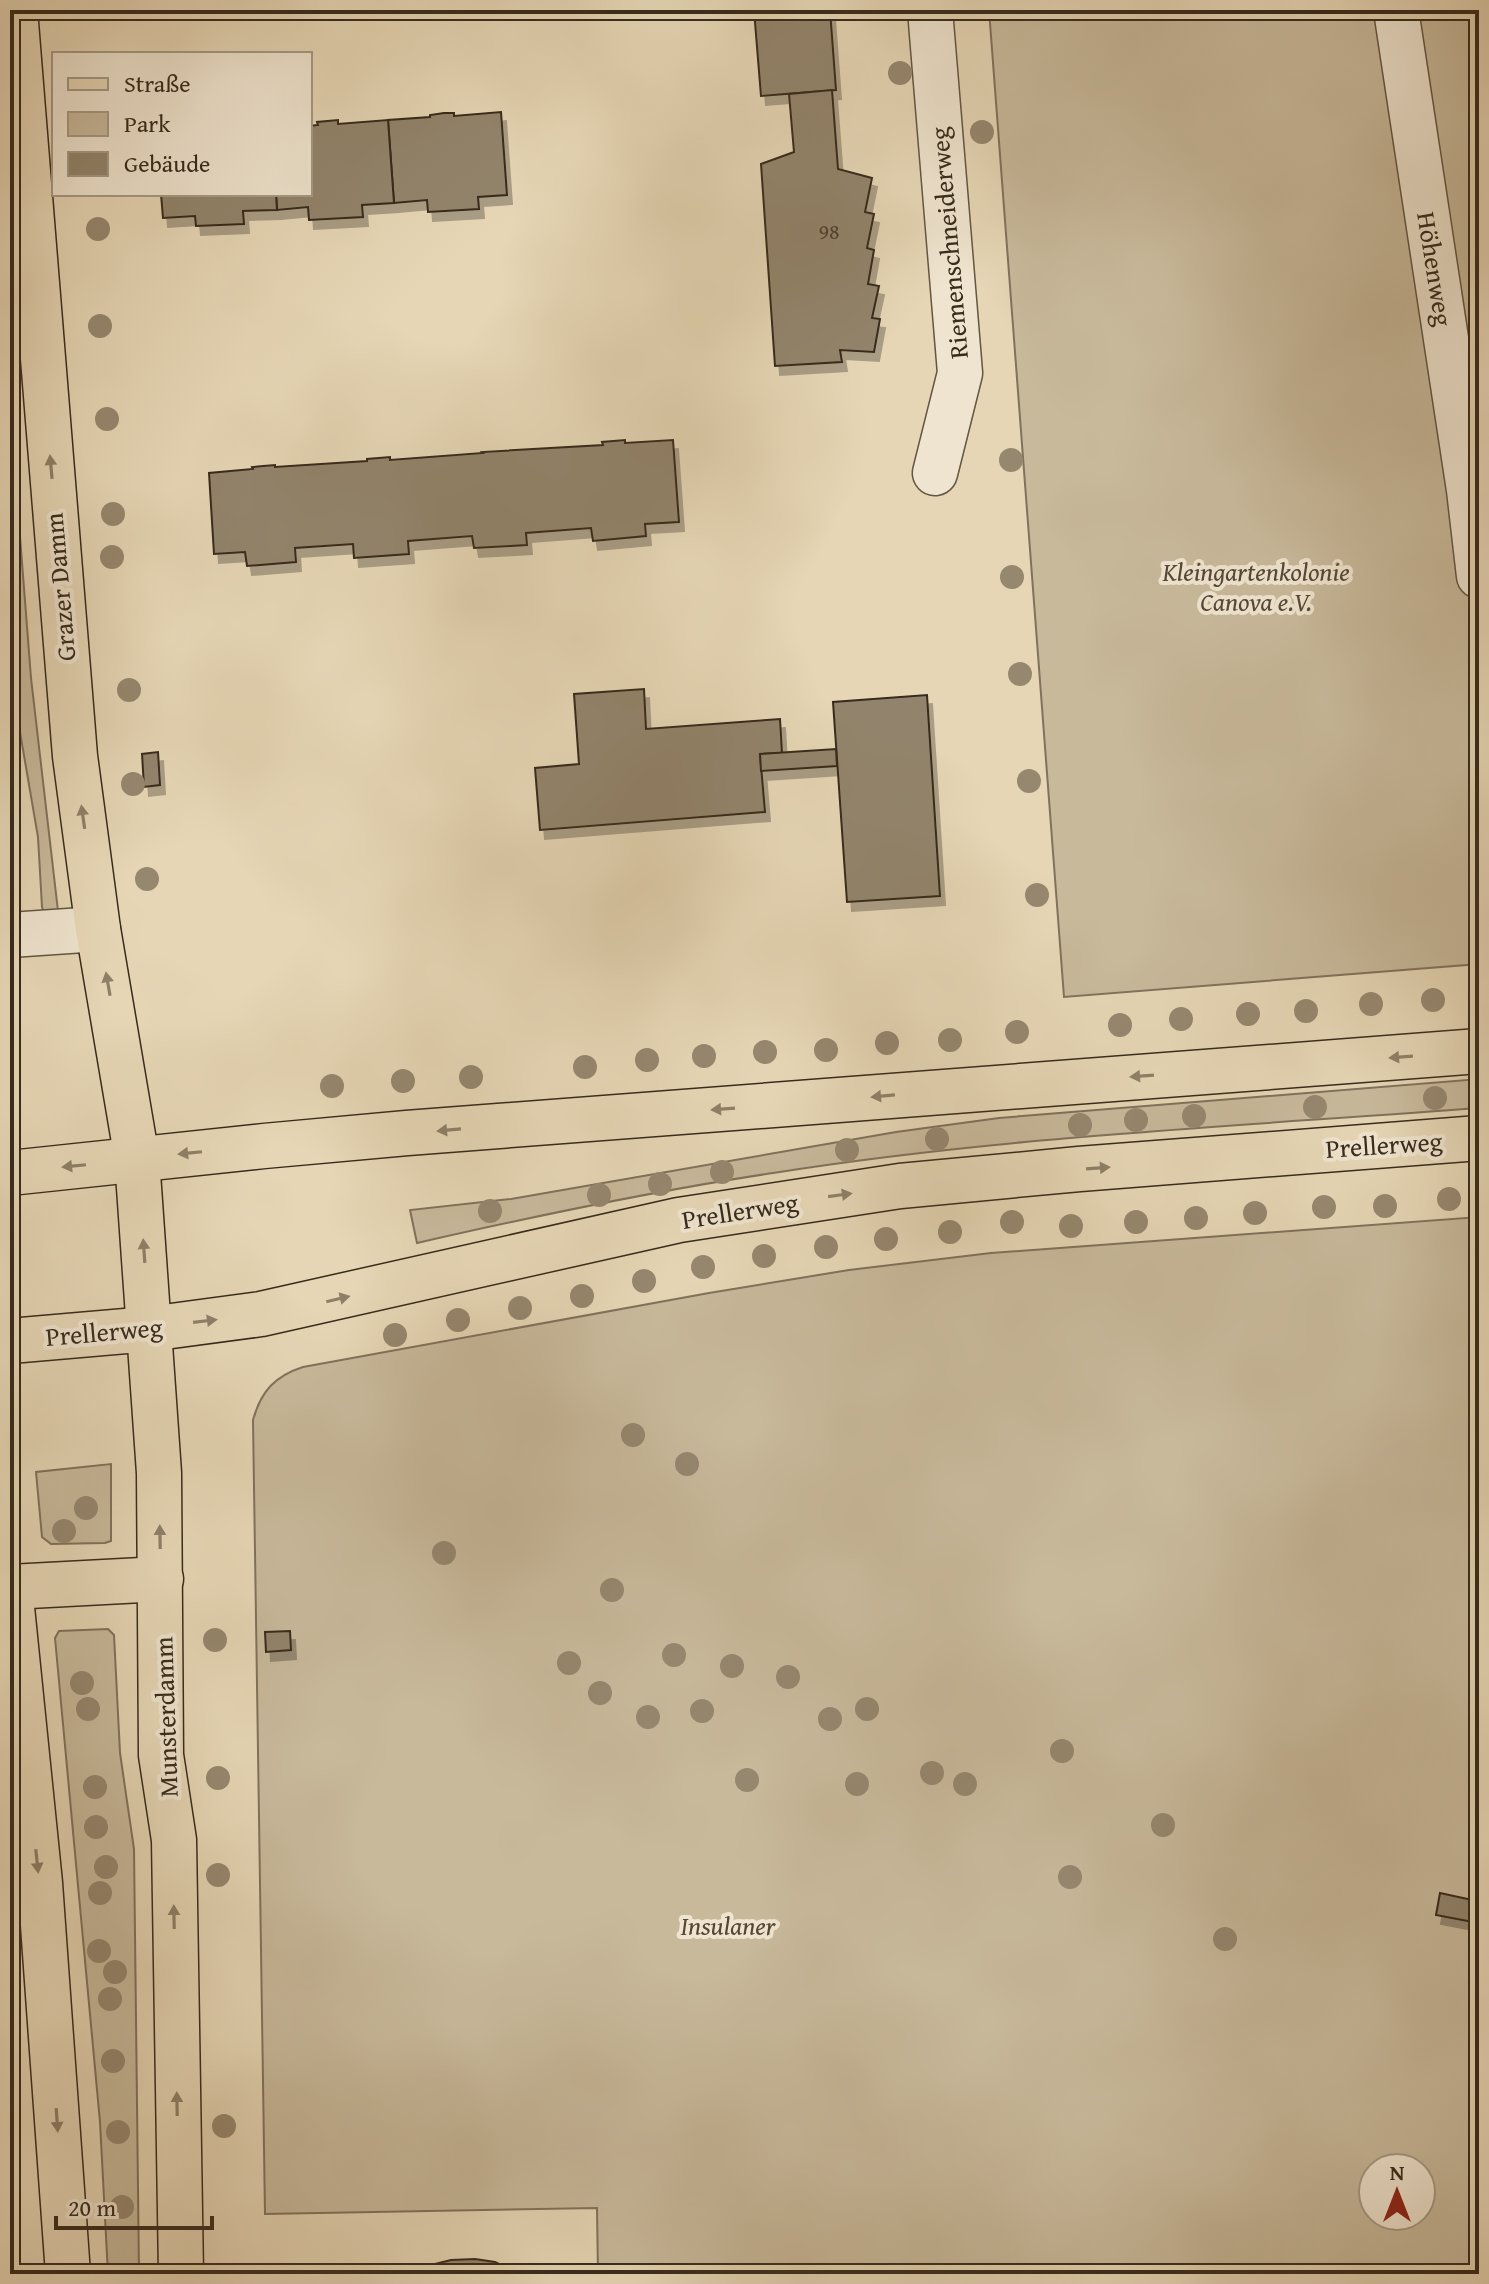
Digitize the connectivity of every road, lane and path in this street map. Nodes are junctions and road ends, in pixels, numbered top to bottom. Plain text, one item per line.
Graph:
1 (15, 10) edge
2 (930, 10) edge
3 (1396, 10) edge
4 (935, 473) dead end
5 (1479, 576) edge
6 (98, 929) junction
7 (10, 935) edge
8 (1479, 1051) edge
9 (1479, 1138) edge
10 (137, 1159) junction
11 (10, 1173) edge
12 (149, 1329) junction
13 (10, 1341) edge
14 (161, 1579) junction
15 (10, 1587) edge
16 (68, 2274) edge
17 (181, 2274) edge

6 -> 1 main road, Grazer Damm
2 - 4 street, Riemenschneiderweg
3 - 5 street, Höhenweg
6 - 7 street
10 -> 6 main road, Grazer Damm
8 -> 10 main road
12 -> 9 main road, Prellerweg
10 -> 11 main road
12 -> 10 main road, Munsterdamm
12 - 13 main road, Prellerweg
14 -> 12 main road, Munsterdamm
14 - 15 main road
17 -> 14 main road, Munsterdamm
15 -> 16 main road

